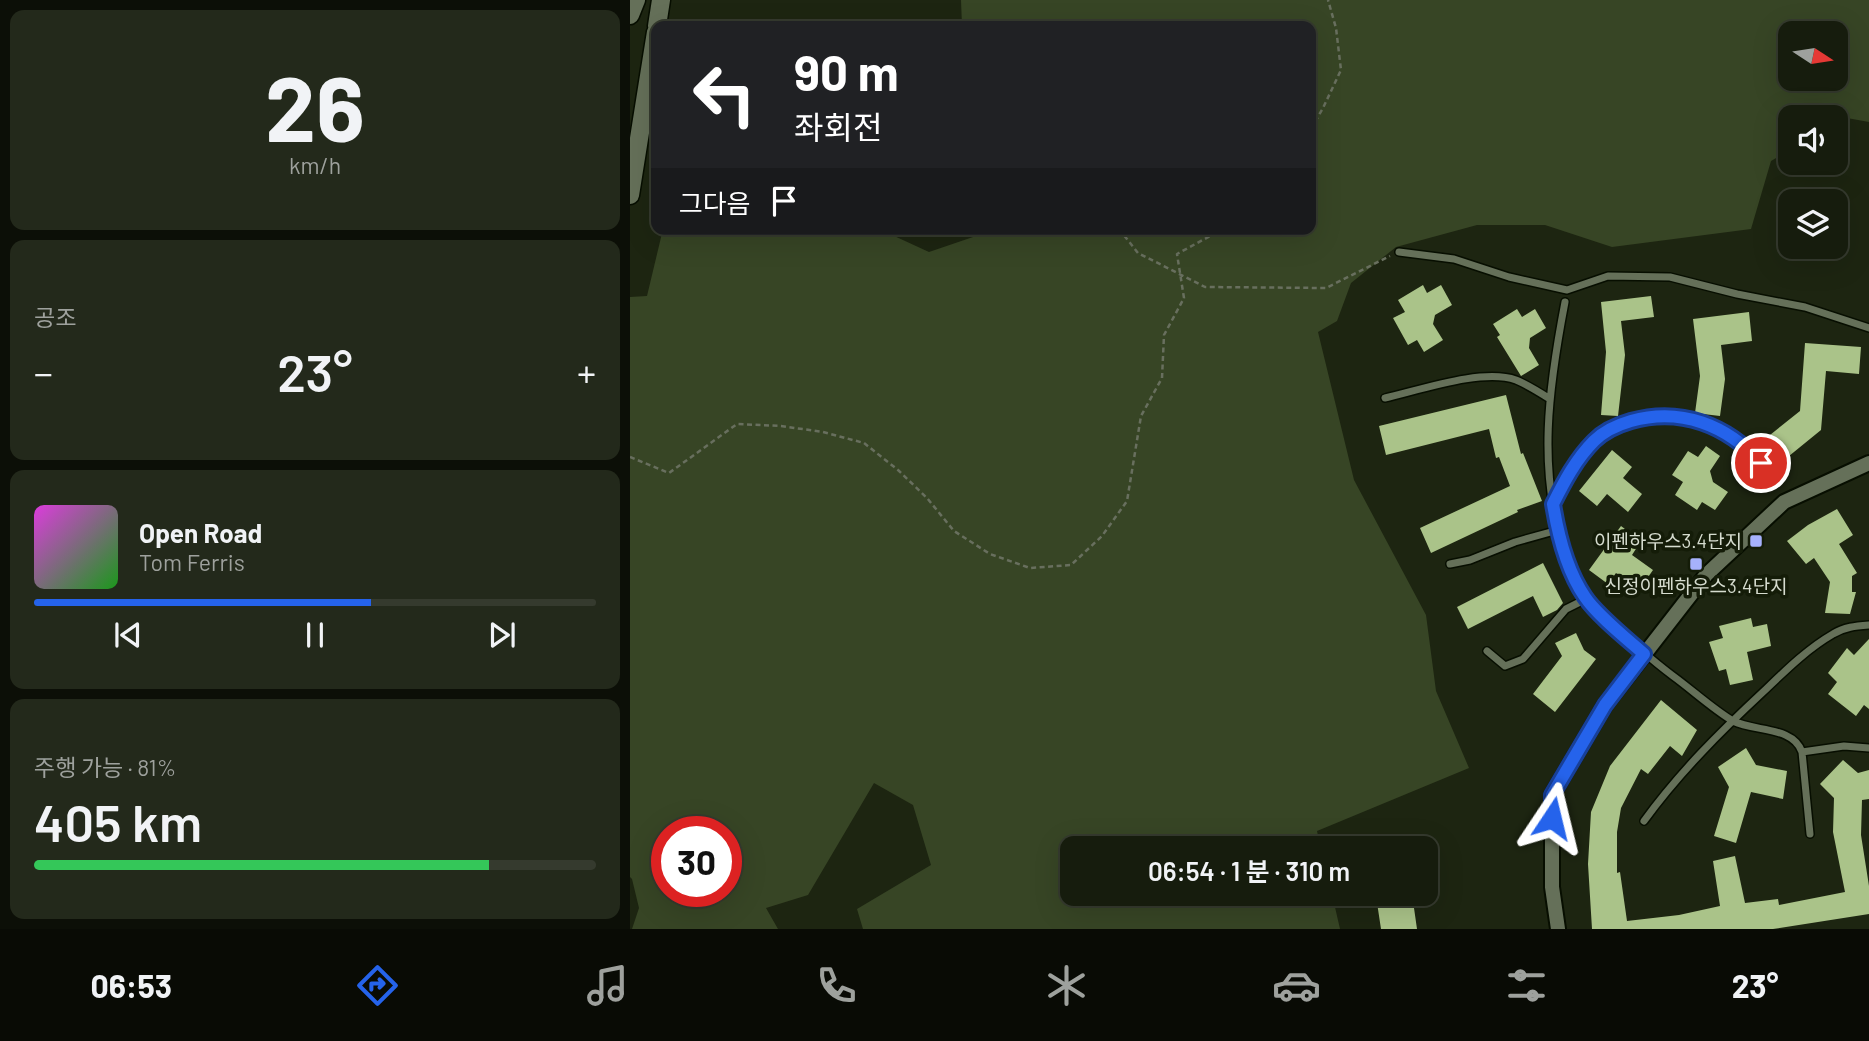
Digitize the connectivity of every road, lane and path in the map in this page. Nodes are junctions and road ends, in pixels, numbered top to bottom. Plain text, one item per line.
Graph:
1 (636, 0) edge
2 (661, 0) edge
3 (1328, 0) edge
4 (630, 15) edge
5 (658, 21) edge
6 (651, 59) edge
7 (644, 96) edge
8 (1316, 120) edge
9 (630, 195) edge
10 (1124, 235) edge
11 (1212, 235) edge
12 (1399, 252) joint
13 (1180, 274) junction
14 (1565, 302) dead end
15 (1869, 328) edge
16 (1385, 398) dead end
17 (1549, 399) junction
18 (630, 457) edge
19 (1869, 463) edge
20 (1770, 475) dead end
21 (1553, 504) junction
22 (1558, 530) junction
23 (1450, 564) dead end
24 (1586, 599) junction
25 (1869, 625) edge
26 (1487, 651) dead end
27 (1644, 654) junction
28 (1733, 720) junction
29 (1869, 748) edge
30 (1802, 752) junction
31 (1644, 821) dead end
32 (1810, 834) dead end
33 (1558, 929) edge

1 - 4 main road
2 - 5 main road
3 - 8 path
6 - 7 main road
7 - 9 main road
10 - 13 path
11 - 13 path
12 - 13 path
12 - 15 lane
13 - 18 path
14 - 17 lane
16 - 17 lane
17 - 21 lane
19 - 27 street
20 - 21 lane
21 - 22 lane
22 - 23 lane
22 - 24 lane
24 - 26 lane
24 - 27 lane
25 - 28 lane
27 - 28 lane
27 - 33 street
28 - 30 lane
28 - 31 lane
29 - 30 lane
30 - 32 lane

